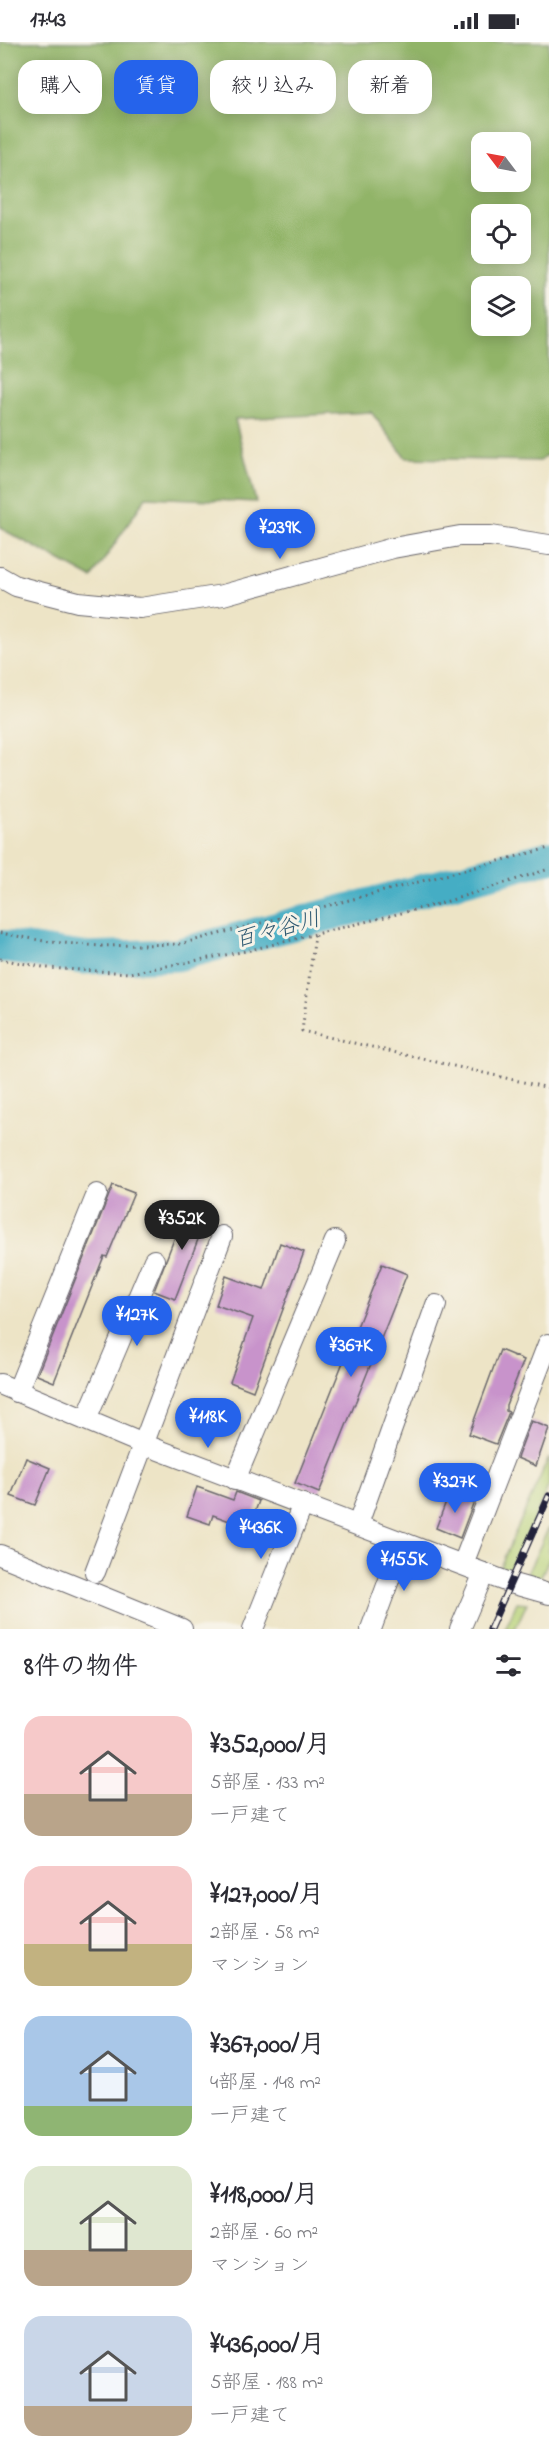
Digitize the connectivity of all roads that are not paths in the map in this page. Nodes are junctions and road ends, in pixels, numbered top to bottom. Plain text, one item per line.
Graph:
1 (549, 545) edge
2 (0, 577) edge
3 (97, 1194) dead end
4 (222, 1236) dead end
5 (335, 1241) dead end
6 (154, 1260) dead end
7 (436, 1305) dead end
8 (548, 1344) edge
9 (8, 1388) edge
10 (86, 1420) junction
11 (143, 1444) junction
12 (235, 1480) junction
13 (303, 1504) junction
14 (357, 1524) junction
15 (403, 1542) junction
16 (0, 1555) edge
17 (462, 1564) junction
18 (95, 1572) dead end
19 (484, 1573) junction
20 (549, 1594) edge
21 (182, 1629) edge
22 (253, 1629) edge
23 (371, 1629) edge
24 (460, 1629) edge

1 - 2 street
3 - 9 street
4 - 11 street
5 - 12 street
6 - 10 street
7 - 14 street
8 - 17 street
9 - 10 street
10 - 11 street
11 - 12 street
11 - 18 street
12 - 13 street
13 - 14 street
13 - 22 street
14 - 15 street
15 - 17 street
15 - 23 street
16 - 21 street
17 - 19 street
19 - 20 street
19 - 24 street

